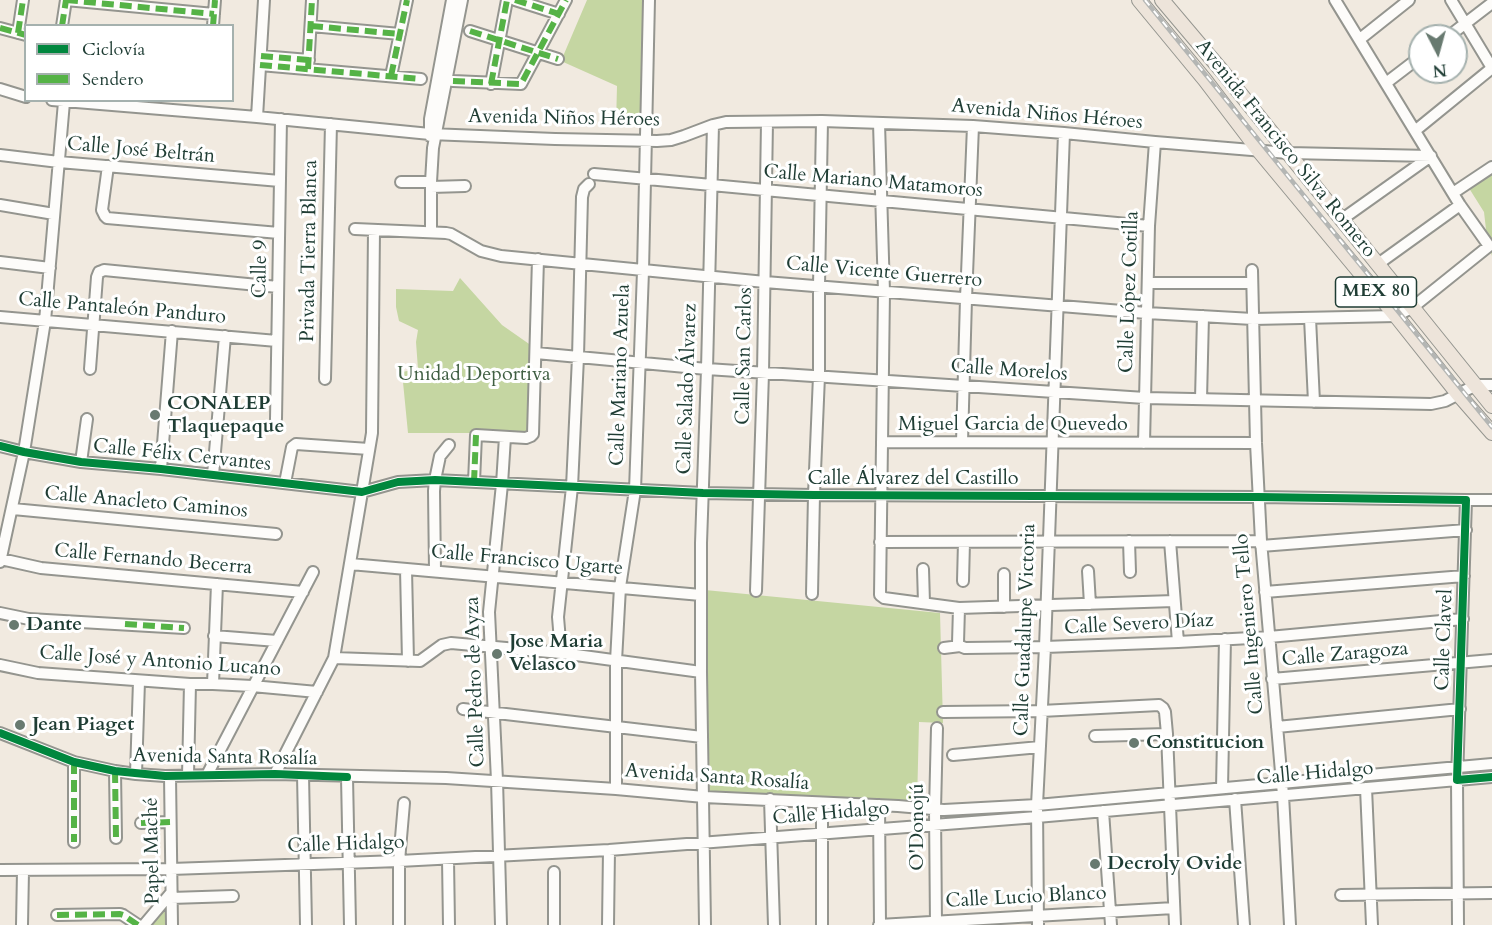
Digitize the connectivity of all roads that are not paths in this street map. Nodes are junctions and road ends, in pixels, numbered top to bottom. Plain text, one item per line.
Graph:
1 (23, 0) edge
2 (66, 0) edge
3 (215, 0) edge
4 (264, 0) edge
5 (312, 0) edge
6 (407, 0) edge
7 (452, 0) edge
8 (462, 0) edge
9 (507, 0) edge
10 (515, 0) edge
11 (566, 0) edge
12 (649, 0) edge
13 (1139, 0) edge
14 (1162, 0) edge
15 (1335, 0) edge
16 (1409, 0) edge
17 (1451, 0) edge
18 (1492, 3) edge
19 (214, 14) junction
20 (559, 14) junction
21 (62, 24) edge
22 (213, 24) edge
23 (1465, 24) joint
24 (311, 26) junction
25 (0, 28) edge
26 (1468, 29) edge
27 (470, 31) dead end
28 (22, 34) edge
29 (400, 34) junction
30 (1360, 39) junction
31 (499, 40) junction
32 (538, 53) junction
33 (558, 59) dead end
34 (260, 61) junction
35 (308, 65) junction
36 (1408, 66) edge
37 (1492, 68) edge
38 (391, 76) junction
39 (421, 79) dead end
40 (453, 81) dead end
41 (1386, 83) junction
42 (491, 84) junction
43 (0, 89) edge
44 (24, 96) edge
45 (64, 102) edge
46 (257, 117) junction
47 (281, 119) junction
48 (822, 121) junction
49 (767, 122) junction
50 (879, 123) junction
51 (331, 124) junction
52 (713, 125) junction
53 (973, 126) junction
54 (1416, 130) junction
55 (1064, 133) junction
56 (433, 134) junction
57 (646, 140) junction
58 (1155, 142) junction
59 (1259, 151) junction
60 (1288, 153) junction
61 (0, 155) edge
62 (1431, 156) junction
63 (59, 162) junction
64 (108, 166) junction
65 (1492, 166) edge
66 (645, 178) junction
67 (280, 180) junction
68 (400, 182) dead end
69 (712, 184) junction
70 (431, 185) junction
71 (465, 186) dead end
72 (766, 190) junction
73 (1453, 193) junction
74 (821, 195) junction
75 (882, 201) junction
76 (1460, 205) junction
77 (0, 206) edge
78 (970, 209) junction
79 (54, 214) junction
80 (1060, 218) junction
81 (1341, 220) junction
82 (1149, 226) junction
83 (355, 229) dead end
84 (374, 230) junction
85 (431, 232) junction
86 (279, 233) junction
87 (538, 259) junction
88 (0, 262) edge
89 (1378, 264) junction
90 (581, 265) junction
91 (50, 268) junction
92 (1252, 270) dead end
93 (643, 271) junction
94 (709, 276) junction
95 (765, 282) junction
96 (1148, 283) junction
97 (1252, 283) junction
98 (819, 286) junction
99 (278, 287) junction
100 (884, 292) junction
101 (966, 299) junction
102 (1057, 305) junction
103 (1413, 308) junction
104 (1147, 313) junction
105 (1203, 316) junction
106 (1396, 316) junction
107 (0, 317) edge
108 (1310, 318) junction
109 (1253, 319) junction
110 (45, 321) junction
111 (94, 325) junction
112 (172, 332) junction
113 (225, 336) junction
114 (277, 340) junction
115 (536, 353) junction
116 (578, 357) junction
117 (640, 363) junction
118 (90, 369) dead end
119 (707, 369) junction
120 (763, 373) junction
121 (819, 376) junction
122 (325, 379) dead end
123 (883, 380) junction
124 (1476, 385) junction
125 (1492, 385) edge
126 (964, 386) junction
127 (1054, 392) junction
128 (1458, 394) junction
129 (1145, 398) junction
130 (1202, 399) junction
131 (1255, 400) junction
132 (1314, 402) junction
133 (1492, 406) edge
134 (87, 419) dead end
135 (276, 419) dead end
136 (1492, 433) edge
137 (505, 436) junction
138 (882, 442) junction
139 (962, 442) junction
140 (1052, 443) junction
141 (1144, 443) junction
142 (1256, 443) junction
143 (448, 445) dead end
144 (0, 446) edge
145 (369, 449) junction
146 (24, 452) junction
147 (81, 462) junction
148 (161, 469) junction
149 (213, 475) junction
150 (435, 480) junction
151 (474, 482) junction
152 (285, 483) junction
153 (502, 484) junction
154 (572, 487) junction
155 (635, 490) junction
156 (362, 492) junction
157 (703, 493) junction
158 (759, 494) junction
159 (814, 495) junction
160 (880, 496) junction
161 (1049, 496) junction
162 (1258, 497) junction
163 (1467, 500) junction
164 (1492, 500) edge
165 (12, 509) junction
166 (1466, 530) junction
167 (276, 534) dead end
168 (1170, 541) junction
169 (880, 542) junction
170 (964, 542) junction
171 (1048, 542) junction
172 (1129, 542) junction
173 (1261, 543) junction
174 (0, 560) edge
175 (350, 564) junction
176 (406, 569) junction
177 (923, 569) dead end
178 (435, 571) junction
179 (1088, 571) dead end
180 (313, 572) dead end
181 (1130, 572) dead end
182 (1004, 574) dead end
183 (493, 576) junction
184 (1464, 576) junction
185 (963, 581) dead end
186 (562, 582) junction
187 (216, 584) junction
188 (620, 587) junction
189 (756, 591) dead end
190 (303, 592) junction
191 (1265, 592) junction
192 (812, 594) dead end
193 (701, 595) junction
194 (1174, 600) junction
195 (924, 603) junction
196 (1090, 604) junction
197 (1046, 606) junction
198 (1004, 607) junction
199 (959, 608) junction
200 (0, 613) edge
201 (1462, 619) junction
202 (184, 628) dead end
203 (214, 636) junction
204 (1269, 637) junction
205 (1225, 639) junction
206 (277, 641) junction
207 (1178, 642) junction
208 (491, 646) junction
209 (960, 646) junction
210 (1045, 647) junction
211 (944, 648) dead end
212 (561, 653) junction
213 (334, 658) junction
214 (1492, 660) edge
215 (408, 661) junction
216 (616, 661) junction
217 (1461, 663) junction
218 (0, 665) edge
219 (701, 672) junction
220 (1272, 679) junction
221 (139, 681) junction
222 (190, 684) junction
223 (213, 684) junction
224 (252, 686) junction
225 (317, 692) junction
226 (463, 710) dead end
227 (1460, 710) junction
228 (1041, 711) junction
229 (944, 712) dead end
230 (494, 713) junction
231 (1277, 726) junction
232 (616, 728) junction
233 (936, 728) dead end
234 (0, 733) edge
235 (1167, 734) junction
236 (1095, 736) dead end
237 (702, 737) junction
238 (1040, 747) junction
239 (953, 755) dead end
240 (74, 762) junction
241 (1492, 764) edge
242 (1458, 767) junction
243 (115, 771) junction
244 (136, 774) junction
245 (275, 774) junction
246 (188, 775) junction
247 (207, 775) junction
248 (303, 775) junction
249 (170, 776) junction
250 (348, 777) junction
251 (1492, 777) edge
252 (497, 780) junction
253 (1457, 780) junction
254 (1281, 783) junction
255 (1222, 788) junction
256 (1366, 788) junction
257 (616, 789) junction
258 (1169, 793) junction
259 (1283, 795) junction
260 (704, 797) junction
261 (770, 800) junction
262 (1235, 800) junction
263 (404, 803) dead end
264 (822, 803) junction
265 (879, 805) junction
266 (1037, 805) junction
267 (1171, 805) junction
268 (935, 810) junction
269 (1103, 811) junction
270 (1036, 817) junction
271 (170, 822) junction
272 (141, 823) dead end
273 (935, 824) junction
274 (880, 828) junction
275 (822, 833) junction
276 (771, 837) junction
277 (116, 838) dead end
278 (74, 842) dead end
279 (704, 843) junction
280 (609, 850) junction
281 (500, 855) junction
282 (448, 859) junction
283 (399, 861) junction
284 (349, 863) junction
285 (305, 864) junction
286 (171, 869) junction
287 (0, 870) edge
288 (23, 871) junction
289 (554, 872) dead end
290 (1492, 893) edge
291 (1457, 894) junction
292 (171, 895) junction
293 (1371, 895) junction
294 (233, 896) dead end
295 (1341, 896) dead end
296 (1174, 908) junction
297 (1110, 911) junction
298 (57, 915) dead end
299 (1038, 920) edge
300 (994, 922) edge
301 (936, 923) edge
302 (22, 925) edge
303 (138, 925) edge
304 (144, 925) edge
305 (171, 925) edge
306 (306, 925) edge
307 (350, 925) edge
308 (399, 925) edge
309 (449, 925) edge
310 (501, 925) edge
311 (554, 925) edge
312 (608, 925) edge
313 (705, 925) edge
314 (774, 925) edge
315 (822, 925) edge
316 (880, 925) edge
317 (1111, 925) edge
318 (1175, 925) edge
319 (1244, 925) edge
320 (1290, 925) edge
321 (1372, 925) edge
322 (1458, 925) edge

1 - 28 street
2 - 19 street
2 - 21 street
3 - 19 street
4 - 34 street
5 - 24 street
6 - 29 street
7 - 56 street
8 - 56 street
9 - 31 street
10 - 20 street
11 - 20 street
12 - 57 street, Calle Mariano Azuela
13 - 59 main road, Avenida Francisco Silva Romero / MEX 80
14 - 60 main road, Avenida Francisco Silva Romero / MEX 80
15 - 30 street
16 - 30 street
17 - 23 street
18 - 23 street
19 - 22 street
20 - 32 street
24 - 29 street
24 - 35 street
25 - 28 street
26 - 37 street
27 - 31 street
29 - 38 street
30 - 41 street
31 - 32 street
31 - 42 street
32 - 33 street
32 - 42 street
34 - 35 street
34 - 46 street
35 - 38 street
36 - 41 street
37 - 54 street
38 - 39 street
40 - 42 street
41 - 54 street
43 - 44 street
45 - 46 street, Avenida Niños Héroes
45 - 63 street
46 - 47 street, Avenida Niños Héroes
47 - 51 street, Avenida Niños Héroes
47 - 67 street, Calle 9
48 - 49 street, Avenida Niños Héroes
48 - 50 street, Avenida Niños Héroes
48 - 74 street
49 - 52 street, Avenida Niños Héroes
49 - 72 street, Calle San Carlos
50 - 53 street, Avenida Niños Héroes
50 - 75 street
51 - 56 street, Avenida Niños Héroes
51 - 122 street, Privada Tierra Blanca
52 - 57 street, Avenida Niños Héroes
52 - 69 street, Calle Salado Álvarez
53 - 55 street, Avenida Niños Héroes
53 - 78 street
54 - 62 street
55 - 58 street, Avenida Niños Héroes
55 - 80 street, Calle Guadalupe Victoria
56 - 57 street, Avenida Niños Héroes
56 - 70 street
57 - 66 street, Calle Mariano Azuela
58 - 59 street, Avenida Niños Héroes
58 - 82 street, Calle López Cotilla
59 - 60 street, Avenida Niños Héroes
59 - 106 main road, Avenida Francisco Silva Romero / MEX 80
60 - 62 street, Avenida Niños Héroes
60 - 81 main road, Avenida Francisco Silva Romero / MEX 80
61 - 63 street, Calle José Beltrán
62 - 73 street
62 - 81 street
63 - 64 street, Calle José Beltrán
63 - 79 street
64 - 67 street, Calle José Beltrán
64 - 86 street
65 - 73 street
66 - 69 street, Calle Mariano Matamoros
66 - 90 street, Calle Mariano Matamoros
66 - 93 street, Calle Mariano Azuela
67 - 86 street, Calle 9
68 - 70 street
69 - 72 street, Calle Mariano Matamoros
69 - 94 street, Calle Salado Álvarez
70 - 71 street
70 - 85 street
72 - 74 street, Calle Mariano Matamoros
72 - 95 street, Calle San Carlos
73 - 76 street
74 - 75 street, Calle Mariano Matamoros
74 - 98 street
75 - 78 street, Calle Mariano Matamoros
75 - 100 street
76 - 89 street
76 - 103 street, Calle Vicente Guerrero
77 - 79 street
78 - 80 street, Calle Mariano Matamoros
78 - 101 street
79 - 91 street
80 - 82 street, Calle Mariano Matamoros
80 - 102 street, Calle Guadalupe Victoria
81 - 89 main road, Avenida Francisco Silva Romero / MEX 80
82 - 96 street, Calle López Cotilla
83 - 84 street, Calle Vicente Guerrero
84 - 85 street, Calle Vicente Guerrero
84 - 145 street
85 - 87 street, Calle Vicente Guerrero
86 - 99 street, Calle 9
87 - 90 street, Calle Vicente Guerrero
87 - 115 street
88 - 91 street
89 - 103 main road, Avenida Francisco Silva Romero / MEX 80
90 - 93 street, Calle Vicente Guerrero
90 - 116 street
91 - 110 street
92 - 97 street, Calle Ingeniero Tello
93 - 94 street, Calle Vicente Guerrero
93 - 117 street, Calle Mariano Azuela
94 - 95 street, Calle Vicente Guerrero
94 - 119 street, Calle Salado Álvarez
95 - 98 street, Calle Vicente Guerrero
95 - 120 street, Calle San Carlos
96 - 97 street
96 - 104 street, Calle López Cotilla
97 - 109 street, Calle Ingeniero Tello
98 - 100 street, Calle Vicente Guerrero
98 - 121 street
99 - 111 street
99 - 114 street, Calle 9
100 - 101 street, Calle Vicente Guerrero
100 - 123 street
101 - 102 street, Calle Vicente Guerrero
101 - 126 street
102 - 104 street, Calle Vicente Guerrero
102 - 127 street, Calle Guadalupe Victoria
103 - 106 street, Calle Vicente Guerrero
103 - 124 main road, Avenida Francisco Silva Romero / MEX 80
104 - 105 street, Calle Vicente Guerrero
104 - 129 street, Calle López Cotilla
105 - 109 street, Calle Vicente Guerrero
105 - 130 street
106 - 108 street, Calle Vicente Guerrero
106 - 128 main road, Avenida Francisco Silva Romero / MEX 80
107 - 110 street, Calle Pantaleón Panduro
108 - 109 street, Calle Vicente Guerrero
108 - 132 street
109 - 131 street, Calle Ingeniero Tello
110 - 111 street, Calle Pantaleón Panduro
110 - 146 street
111 - 112 street, Calle Pantaleón Panduro
111 - 118 street
112 - 113 street, Calle Pantaleón Panduro
112 - 148 street
113 - 114 street, Calle Pantaleón Panduro
113 - 149 street
114 - 135 street, Calle 9
115 - 116 street, Calle Morelos
115 - 137 street
116 - 117 street, Calle Morelos
116 - 154 street
117 - 119 street, Calle Morelos
117 - 155 street, Calle Mariano Azuela
119 - 120 street, Calle Morelos
119 - 157 street, Calle Salado Álvarez
120 - 121 street, Calle Morelos
120 - 158 street, Calle San Carlos
121 - 123 street, Calle Morelos
121 - 159 street
123 - 126 street, Calle Morelos
123 - 138 street
124 - 125 street
124 - 128 street, Calle Morelos
124 - 133 main road, Avenida Francisco Silva Romero / MEX 80
126 - 127 street, Calle Morelos
126 - 139 street
127 - 129 street, Calle Morelos
127 - 140 street, Calle Guadalupe Victoria
128 - 132 street, Calle Morelos
128 - 136 main road, Avenida Francisco Silva Romero / MEX 80
129 - 130 street, Calle Morelos
129 - 141 street, Calle López Cotilla
130 - 131 street, Calle Morelos
131 - 132 street, Calle Morelos
131 - 142 street, Calle Ingeniero Tello
134 - 147 street
137 - 151 street
137 - 153 street, Calle Pedro de Ayza
138 - 139 street, Miguel Garcia de Quevedo
138 - 160 street
139 - 140 street, Miguel Garcia de Quevedo
140 - 141 street, Miguel Garcia de Quevedo
140 - 161 street, Calle Guadalupe Victoria
141 - 142 street, Miguel Garcia de Quevedo
142 - 162 street, Calle Ingeniero Tello
143 - 150 street
144 - 146 street, Calle Félix Cervantes
145 - 152 street
145 - 156 street
146 - 147 street, Calle Félix Cervantes
146 - 165 street
147 - 148 street, Calle Félix Cervantes
148 - 149 street, Calle Félix Cervantes
149 - 152 street, Calle Félix Cervantes
150 - 151 street, Calle Álvarez del Castillo
150 - 156 street, Calle Álvarez del Castillo
150 - 178 street
151 - 153 street, Calle Álvarez del Castillo
152 - 156 street, Calle Félix Cervantes
153 - 154 street, Calle Álvarez del Castillo
153 - 183 street, Calle Pedro de Ayza
154 - 155 street, Calle Álvarez del Castillo
154 - 186 street
155 - 157 street, Calle Álvarez del Castillo
155 - 188 street, Calle Mariano Azuela
156 - 175 street
157 - 158 street, Calle Álvarez del Castillo
157 - 193 street, Calle Salado Álvarez
158 - 159 street, Calle Álvarez del Castillo
158 - 189 street, Calle San Carlos
159 - 160 street, Calle Álvarez del Castillo
159 - 192 street
160 - 161 street, Calle Álvarez del Castillo
160 - 169 street
161 - 162 street, Calle Álvarez del Castillo
161 - 171 street, Calle Guadalupe Victoria
162 - 163 street, Calle Álvarez del Castillo
162 - 173 street, Calle Ingeniero Tello
163 - 164 street, Calle Álvarez del Castillo
163 - 166 street, Calle Clavel
165 - 167 street, Calle Anacleto Caminos
165 - 174 street
166 - 173 street
166 - 184 street, Calle Clavel
168 - 172 street
168 - 173 street
168 - 194 street
169 - 170 street
169 - 195 street
170 - 171 street
170 - 185 street
171 - 172 street
171 - 197 street, Calle Guadalupe Victoria
172 - 181 street
173 - 191 street, Calle Ingeniero Tello
174 - 187 street, Calle Fernando Becerra
175 - 176 street, Calle Francisco Ugarte
175 - 213 street
176 - 178 street, Calle Francisco Ugarte
176 - 215 street
177 - 195 street
178 - 183 street, Calle Francisco Ugarte
179 - 196 street
180 - 190 street
182 - 198 street
183 - 186 street, Calle Francisco Ugarte
183 - 208 street, Calle Pedro de Ayza
184 - 191 street
184 - 201 street, Calle Clavel
186 - 188 street, Calle Francisco Ugarte
186 - 212 street
187 - 190 street, Calle Fernando Becerra
187 - 203 street
188 - 193 street, Calle Francisco Ugarte
188 - 216 street, Calle Mariano Azuela
190 - 206 street
191 - 204 street, Calle Ingeniero Tello
193 - 219 street, Calle Salado Álvarez
194 - 196 street
194 - 207 street
195 - 199 street
196 - 197 street
197 - 198 street
197 - 210 street, Calle Guadalupe Victoria
198 - 199 street
199 - 209 street
200 - 202 street
201 - 204 street, Calle Severo Díaz
201 - 217 street, Calle Clavel
203 - 206 street
203 - 223 street
204 - 205 street, Calle Severo Díaz
204 - 220 street, Calle Ingeniero Tello
205 - 207 street, Calle Severo Díaz
205 - 255 street
206 - 224 street
207 - 210 street, Calle Severo Díaz
208 - 212 street
208 - 215 street
208 - 230 street, Calle Pedro de Ayza
209 - 210 street, Calle Severo Díaz
209 - 211 street, Calle Severo Díaz
210 - 228 street, Calle Guadalupe Victoria
212 - 216 street
213 - 215 street
213 - 225 street
214 - 217 street, Calle Zaragoza
216 - 219 street
216 - 232 street, Calle Mariano Azuela
217 - 220 street, Calle Zaragoza
217 - 227 street, Calle Clavel
218 - 221 street, Calle José y Antonio Lucano
219 - 237 street, Calle Salado Álvarez
220 - 231 street, Calle Ingeniero Tello
221 - 222 street, Calle José y Antonio Lucano
221 - 244 street
222 - 223 street, Calle José y Antonio Lucano
222 - 246 street
223 - 224 street, Calle José y Antonio Lucano
224 - 225 street, Calle José y Antonio Lucano
224 - 247 street
225 - 245 street
226 - 230 street
227 - 231 street
227 - 242 street, Calle Clavel
228 - 229 street
228 - 235 street
228 - 238 street, Calle Guadalupe Victoria
230 - 232 street
230 - 252 street, Calle Pedro de Ayza
231 - 254 street, Calle Ingeniero Tello
232 - 237 street
232 - 257 street, Calle Mariano Azuela
233 - 268 street, O'Donojú
234 - 240 street, Avenida Santa Rosalía
235 - 236 street
235 - 258 street
237 - 260 street, Calle Salado Álvarez
238 - 239 street
238 - 266 street, Calle Guadalupe Victoria
240 - 243 street, Avenida Santa Rosalía
240 - 278 street
241 - 242 street, Calle Hidalgo
242 - 253 street, Calle Clavel
242 - 254 street, Calle Hidalgo
243 - 244 street, Avenida Santa Rosalía
243 - 277 street
244 - 249 street, Avenida Santa Rosalía
245 - 247 street, Avenida Santa Rosalía
245 - 248 street, Avenida Santa Rosalía
246 - 247 street, Avenida Santa Rosalía
246 - 249 street, Avenida Santa Rosalía
248 - 250 street, Avenida Santa Rosalía
248 - 285 street
249 - 271 street, Papel Maché
250 - 252 street, Avenida Santa Rosalía
250 - 284 street
251 - 253 street, Calle Hidalgo
252 - 257 street, Avenida Santa Rosalía
252 - 281 street, Calle Pedro de Ayza
253 - 256 street, Calle Hidalgo
253 - 291 street, Calle Clavel
254 - 255 street, Calle Hidalgo
254 - 259 street, Calle Ingeniero Tello
255 - 258 street, Calle Hidalgo
256 - 259 street, Calle Hidalgo
256 - 293 street
257 - 260 street, Avenida Santa Rosalía
258 - 266 street, Calle Hidalgo
258 - 267 street
259 - 262 street, Calle Hidalgo
259 - 320 street, Calle Ingeniero Tello
260 - 261 street, Avenida Santa Rosalía
260 - 279 street, Calle Salado Álvarez
261 - 264 street, Avenida Santa Rosalía
261 - 276 street
262 - 267 street, Calle Hidalgo
262 - 319 street
263 - 283 street
264 - 265 street, Avenida Santa Rosalía
264 - 275 street
265 - 268 street, Avenida Santa Rosalía
265 - 274 street
266 - 268 street, Calle Hidalgo
266 - 270 street, Calle Guadalupe Victoria
267 - 269 street, Calle Hidalgo
267 - 296 street
268 - 273 street, O'Donojú
269 - 270 street, Calle Hidalgo
269 - 297 street
270 - 273 street, Calle Hidalgo
270 - 299 street, Calle Guadalupe Victoria
271 - 272 street
271 - 286 street, Papel Maché
273 - 274 street, Calle Hidalgo
273 - 301 street, O'Donojú
274 - 275 street, Calle Hidalgo
274 - 316 street
275 - 276 street, Calle Hidalgo
275 - 315 street
276 - 279 street, Calle Hidalgo
276 - 314 street
279 - 280 street, Calle Hidalgo
279 - 313 street, Calle Salado Álvarez
280 - 281 street, Calle Hidalgo
280 - 312 street
281 - 282 street, Calle Hidalgo
281 - 310 street, Calle Pedro de Ayza
282 - 283 street, Calle Hidalgo
282 - 309 street
283 - 284 street, Calle Hidalgo
283 - 308 street
284 - 285 street, Calle Hidalgo
284 - 307 street
285 - 286 street, Calle Hidalgo
285 - 306 street
286 - 288 street, Calle Hidalgo
286 - 292 street, Papel Maché
287 - 288 street, Calle Hidalgo
288 - 302 street
289 - 311 street
290 - 291 street
291 - 293 street
291 - 322 street, Calle Clavel
292 - 294 street
292 - 304 street
292 - 305 street, Papel Maché
293 - 295 street
293 - 321 street
296 - 297 street, Calle Lucio Blanco
296 - 318 street
297 - 299 street, Calle Lucio Blanco
297 - 317 street
298 - 303 street
299 - 300 street, Calle Lucio Blanco
300 - 301 street, Calle Lucio Blanco
301 - 316 street, Calle Lucio Blanco

